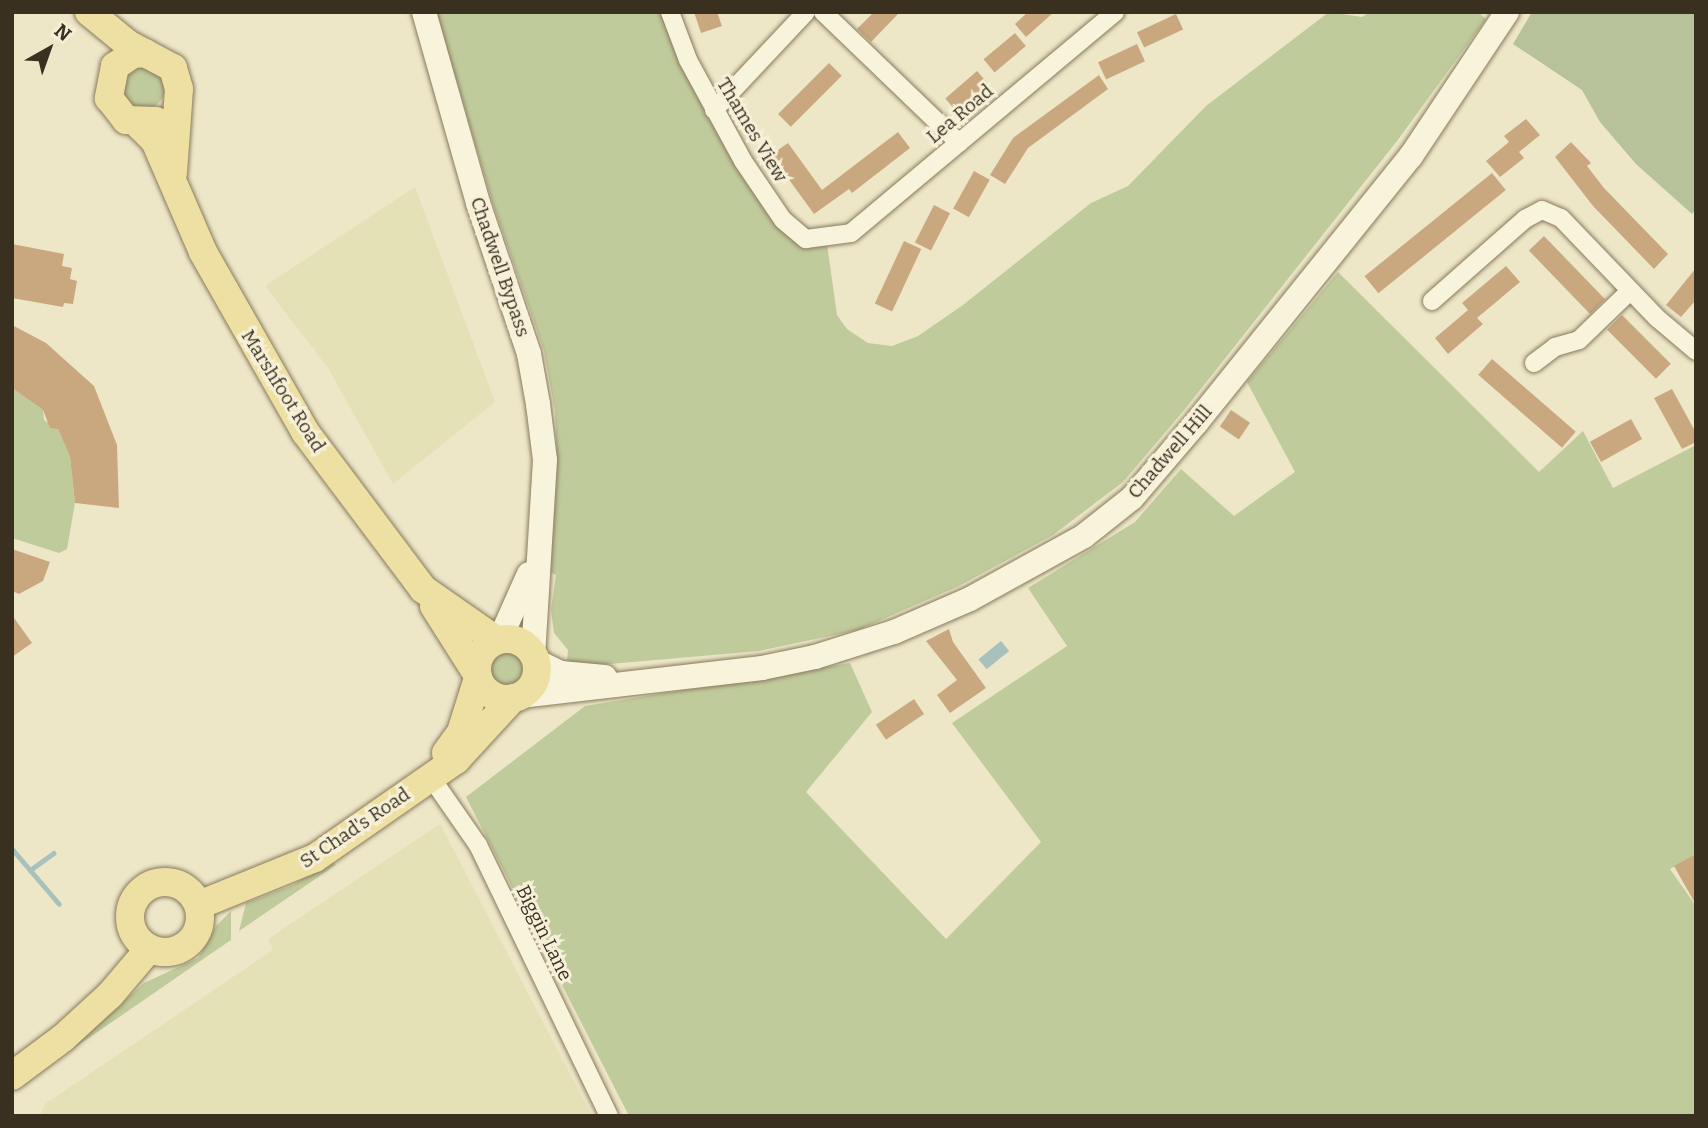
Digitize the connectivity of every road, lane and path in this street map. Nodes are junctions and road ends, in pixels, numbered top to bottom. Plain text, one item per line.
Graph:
1 (84, 12) edge
2 (89, 12) edge
3 (424, 12) edge
4 (670, 12) edge
5 (806, 12) edge
6 (823, 12) edge
7 (1115, 12) edge
8 (1507, 12) edge
9 (145, 53) junction
10 (110, 77) junction
11 (179, 89) junction
12 (714, 110) junction
13 (138, 124) junction
14 (959, 143) junction
15 (172, 176) junction
16 (826, 237) joint
17 (1630, 291) junction
18 (1433, 301) dead end
19 (1696, 351) edge
20 (1534, 363) dead end
21 (542, 526) junction
22 (423, 589) junction
23 (498, 640) junction
24 (534, 658) junction
25 (477, 676) junction
26 (637, 679) junction
27 (517, 697) junction
28 (430, 776) junction
29 (199, 905) junction
30 (149, 949) junction
31 (12, 1076) edge
32 (608, 1116) edge

1 - 10 main road, Marshfoot Road
2 - 9 main road
3 - 21 street, Chadwell Bypass
4 - 12 street, Thames View
5 - 12 street
6 - 14 street
7 - 14 street, Lea Road
8 - 26 street, Chadwell Hill
9 - 10 main road
9 - 11 main road
10 - 13 main road, Marshfoot Road
11 - 13 main road
11 - 15 main road, Marshfoot Road
12 - 16 street, Thames View
13 - 15 main road, Marshfoot Road
14 - 16 street, Lea Road
15 - 22 main road, Marshfoot Road
17 - 18 street
17 - 19 street
17 - 20 street
21 - 23 street, Chadwell Bypass
21 - 24 street, Chadwell Bypass
22 - 23 main road, Marshfoot Road
22 - 25 main road, Marshfoot Road
23 - 24 main road
23 - 25 main road
24 - 26 street, Chadwell Hill
24 - 27 main road
25 - 27 main road
25 - 28 main road, St Chad's Road
26 - 27 street, Chadwell Hill
27 - 28 main road, St Chad's Road
28 - 29 main road, St Chad's Road
28 - 32 street, Biggin Lane
29 - 30 main road
29 - 30 main road
30 - 31 main road

